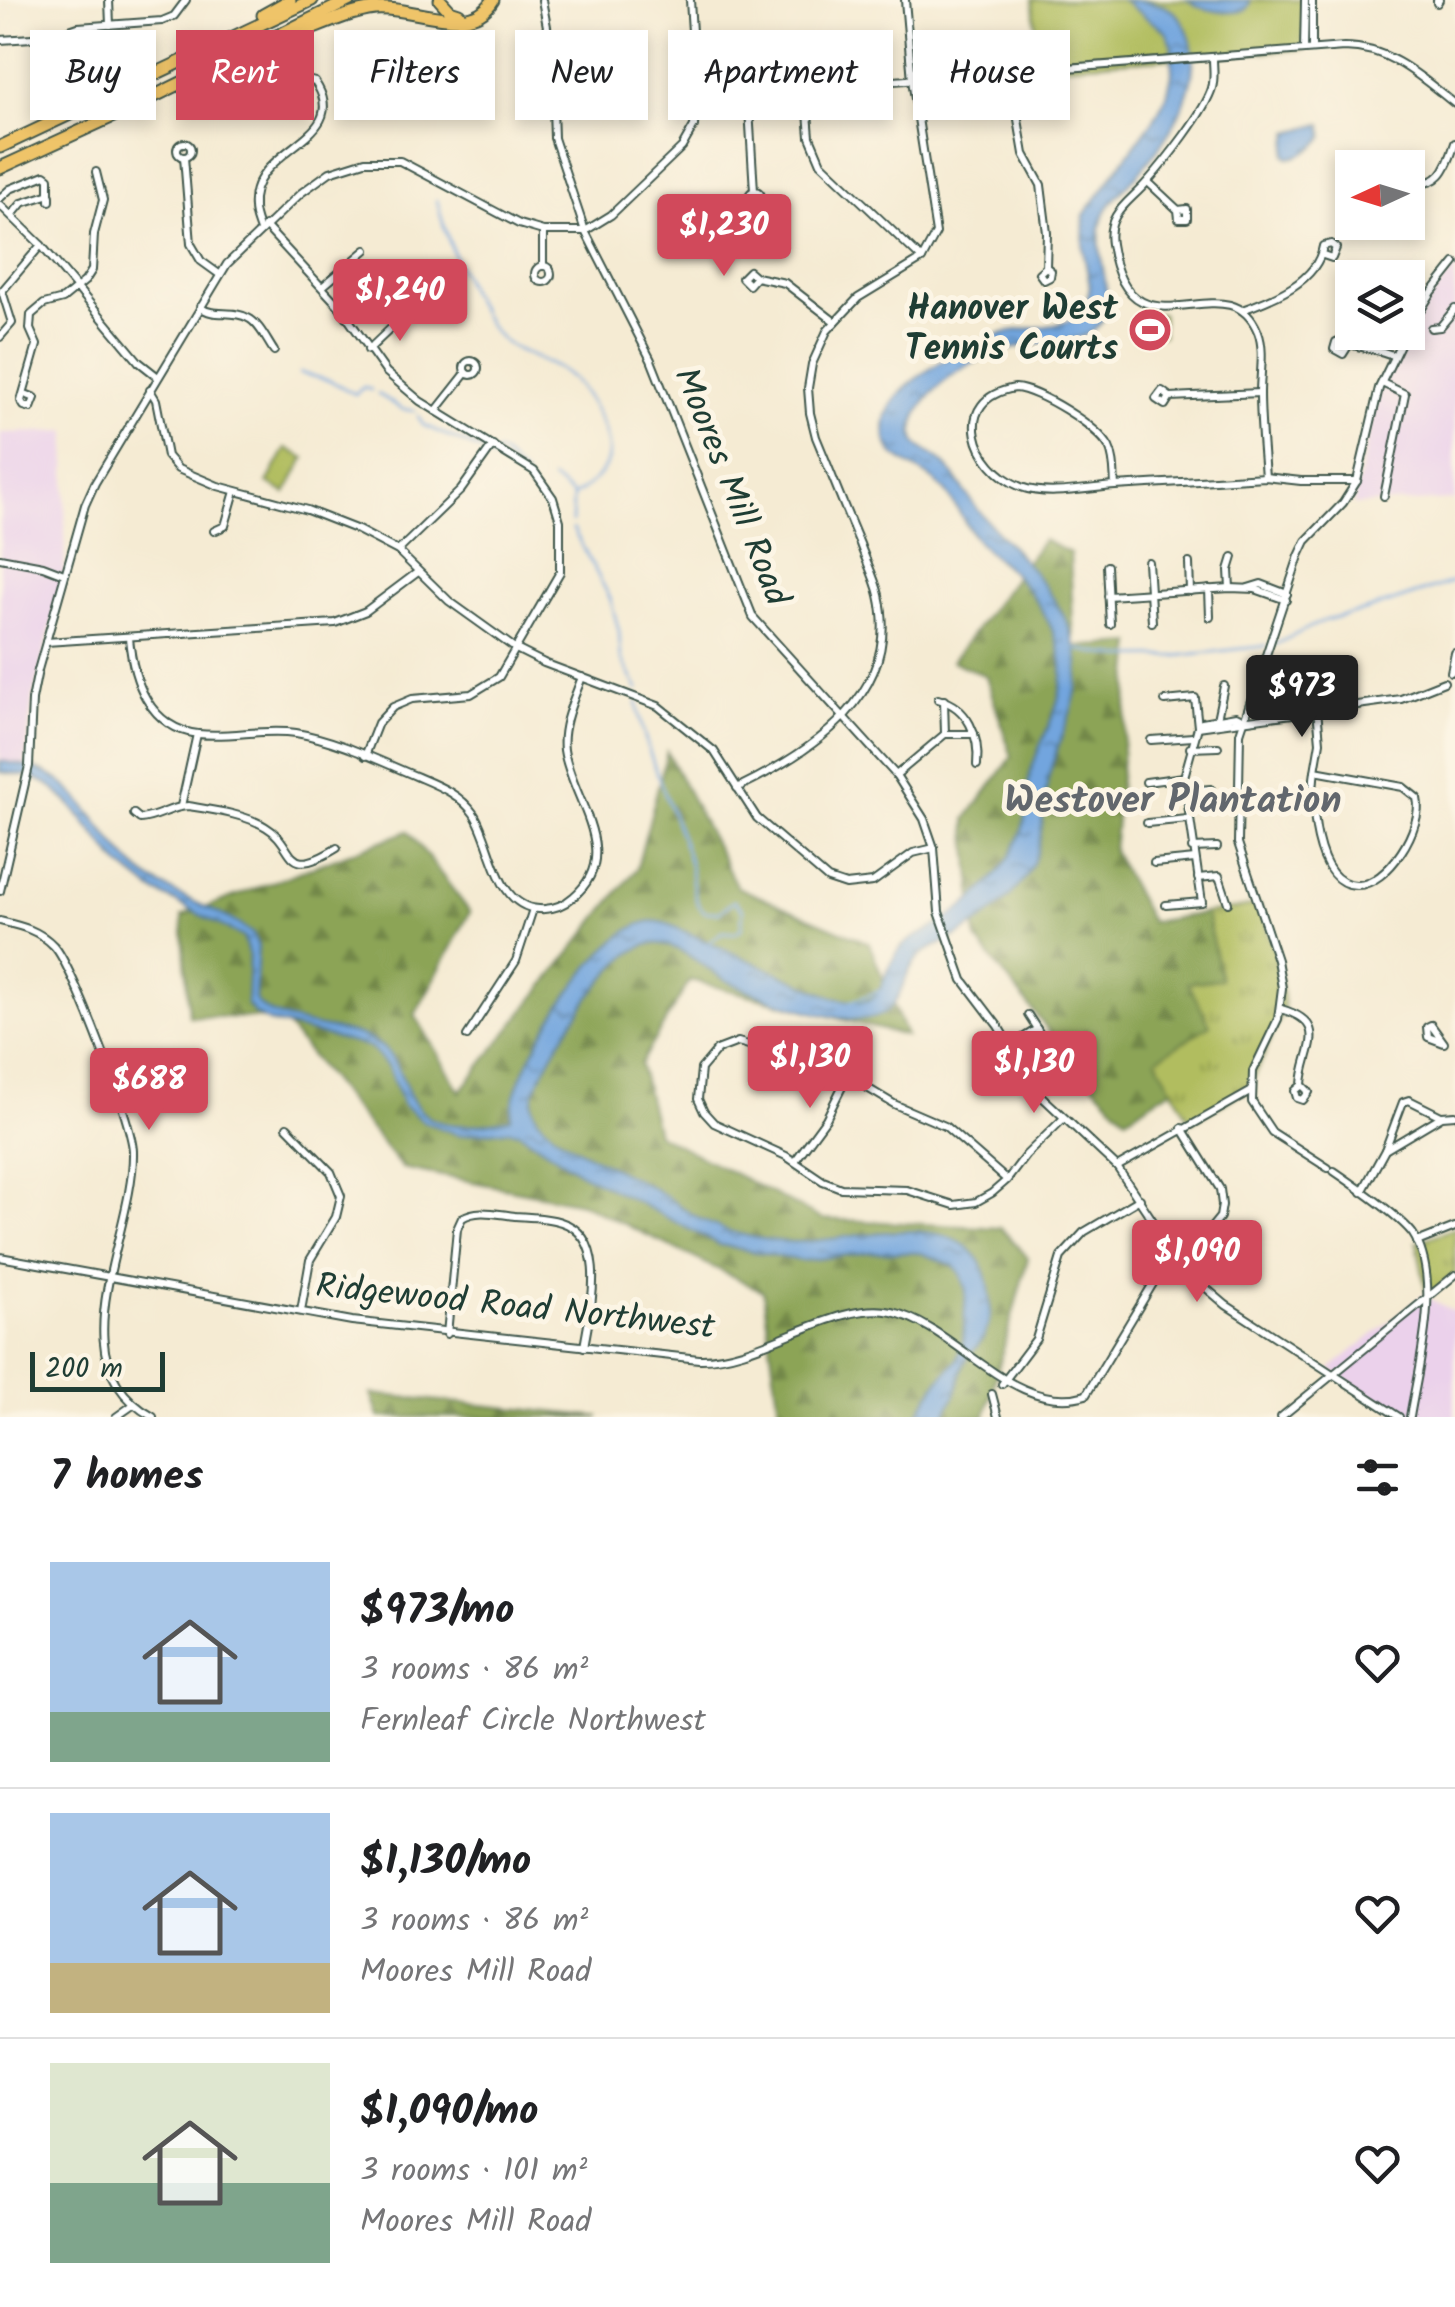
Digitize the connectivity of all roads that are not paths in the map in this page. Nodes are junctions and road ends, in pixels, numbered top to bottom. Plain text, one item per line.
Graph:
1 (108, 0) edge
2 (186, 0) edge
3 (290, 0) edge
4 (312, 0) edge
5 (350, 0) edge
6 (440, 0) edge
7 (491, 0) edge
8 (542, 0) edge
9 (690, 0) edge
10 (905, 0) edge
11 (1309, 0) edge
12 (110, 25) junction
13 (239, 30) edge
14 (245, 30) edge
15 (290, 30) edge
16 (309, 30) edge
17 (692, 30) edge
18 (0, 40) edge
19 (1308, 50) junction
20 (1213, 58) junction
21 (176, 62) edge
22 (1070, 69) edge
23 (912, 80) junction
24 (893, 81) edge
25 (314, 82) edge
26 (176, 85) edge
27 (1455, 104) edge
28 (694, 120) edge
29 (750, 120) edge
30 (809, 120) edge
31 (1018, 120) edge
32 (1455, 143) edge
33 (0, 147) edge
34 (184, 157) dead end
35 (0, 168) edge
36 (96, 172) dead end
37 (1148, 182) junction
38 (1425, 184) edge
39 (754, 191) dead end
40 (0, 201) edge
41 (1178, 210) dead end
42 (12, 215) junction
43 (262, 228) junction
44 (542, 231) junction
45 (585, 231) junction
46 (41, 245) junction
47 (366, 250) dead end
48 (1322, 255) dead end
49 (922, 259) junction
50 (1455, 263) edge
51 (543, 266) dead end
52 (1046, 267) dead end
53 (219, 274) junction
54 (756, 278) dead end
55 (76, 288) junction
56 (322, 288) junction
57 (1425, 303) edge
58 (200, 307) junction
59 (1455, 309) edge
60 (1241, 310) junction
61 (408, 312) dead end
62 (834, 321) junction
63 (1431, 328) dead end
64 (0, 337) edge
65 (368, 350) junction
66 (1383, 350) edge
67 (1397, 350) edge
68 (274, 351) dead end
69 (1394, 356) junction
70 (466, 373) dead end
71 (158, 377) junction
72 (1382, 383) junction
73 (150, 390) junction
74 (1260, 393) junction
75 (26, 394) dead end
76 (1170, 397) dead end
77 (436, 410) junction
78 (493, 445) junction
79 (1264, 476) junction
80 (1357, 481) junction
81 (1115, 486) junction
82 (236, 491) junction
83 (1384, 496) dead end
84 (214, 530) dead end
85 (398, 551) junction
86 (1233, 557) dead end
87 (0, 558) edge
88 (1148, 562) dead end
89 (1189, 563) dead end
90 (1107, 566) dead end
91 (418, 572) junction
92 (64, 574) junction
93 (1230, 588) junction
94 (1209, 589) junction
95 (1190, 591) junction
96 (1150, 593) junction
97 (1108, 596) junction
98 (1286, 597) junction
99 (1210, 617) dead end
100 (1152, 622) dead end
101 (1110, 624) dead end
102 (129, 638) junction
103 (45, 642) junction
104 (516, 649) junction
105 (1455, 653) edge
106 (1453, 673) edge
107 (582, 676) junction
108 (1444, 682) junction
109 (1454, 685) edge
110 (1224, 686) dead end
111 (1165, 701) dead end
112 (1318, 709) junction
113 (843, 718) junction
114 (1218, 719) junction
115 (1244, 720) junction
116 (1198, 725) junction
117 (197, 734) junction
118 (945, 734) junction
119 (976, 734) junction
120 (1193, 737) junction
121 (1151, 740) dead end
122 (1218, 746) dead end
123 (1190, 748) junction
124 (365, 756) junction
125 (977, 765) dead end
126 (1315, 772) junction
127 (896, 775) junction
128 (1184, 776) junction
129 (1146, 782) dead end
130 (737, 788) junction
131 (1212, 790) dead end
132 (1186, 791) junction
133 (181, 806) junction
134 (134, 814) dead end
135 (1188, 819) junction
136 (1147, 823) dead end
137 (1217, 847) dead end
138 (337, 848) dead end
139 (934, 848) junction
140 (1192, 848) junction
141 (1196, 859) junction
142 (1154, 864) dead end
143 (1198, 878) junction
144 (0, 891) edge
145 (1228, 903) dead end
146 (1166, 905) dead end
147 (533, 909) junction
148 (0, 921) edge
149 (1281, 1010) junction
150 (1028, 1016) dead end
151 (1037, 1030) junction
152 (467, 1036) dead end
153 (1444, 1043) dead end
154 (1010, 1046) junction
155 (1455, 1050) edge
156 (1083, 1059) dead end
157 (1062, 1071) junction
158 (848, 1075) junction
159 (1050, 1079) dead end
160 (1302, 1086) dead end
161 (1250, 1092) junction
162 (1442, 1116) junction
163 (1455, 1116) edge
164 (1064, 1118) junction
165 (287, 1127) dead end
166 (1182, 1128) junction
167 (1385, 1150) junction
168 (795, 1161) junction
169 (1117, 1167) junction
170 (1007, 1180) junction
171 (1360, 1190) junction
172 (1140, 1199) junction
173 (1455, 1228) edge
174 (1416, 1242) junction
175 (1175, 1254) junction
176 (0, 1257) edge
177 (1455, 1275) edge
178 (112, 1278) junction
179 (1428, 1297) junction
180 (300, 1311) junction
181 (447, 1334) junction
182 (584, 1348) junction
183 (1331, 1373) junction
184 (1002, 1384) junction
185 (992, 1394) dead end
186 (134, 1404) junction
187 (116, 1417) edge
188 (153, 1417) edge
189 (998, 1417) edge
190 (1281, 1417) edge
191 (1399, 1417) edge
192 (1410, 1417) edge

1 - 12 street
2 - 12 street
3 - 13 highway
4 - 14 highway
5 - 15 highway
6 - 7 highway
7 - 16 highway
8 - 45 street, Moores Mill Road
9 - 17 street
10 - 23 street
11 - 19 street
12 - 18 street
19 - 20 street
19 - 27 street
20 - 22 street
20 - 37 street
21 - 33 highway
23 - 24 street
23 - 49 street
25 - 43 street
26 - 35 highway
28 - 45 street
29 - 39 street
30 - 49 street
31 - 52 street
32 - 38 street
34 - 53 street
36 - 55 street
37 - 41 street
37 - 60 street
40 - 42 street
40 - 42 street
42 - 46 street
43 - 44 street
43 - 53 street
43 - 56 street
44 - 45 street
44 - 51 street
45 - 113 street, Moores Mill Road
46 - 55 street
46 - 64 street
47 - 56 street
48 - 60 street
49 - 62 street
50 - 57 street
53 - 58 street
54 - 62 street
55 - 71 street
55 - 75 street
56 - 65 street
58 - 68 street
58 - 71 street
59 - 63 street
60 - 74 street
61 - 65 street
62 - 113 street
65 - 77 street
66 - 69 street
67 - 69 street
69 - 72 street
70 - 77 street
71 - 73 street
72 - 80 street
72 - 83 street
73 - 82 street
73 - 92 street
74 - 76 street
74 - 79 street
77 - 78 street
78 - 85 street
78 - 104 street
79 - 80 street
79 - 81 street
80 - 98 street
81 - 81 street
82 - 84 street
82 - 85 street
85 - 91 street
86 - 93 street
87 - 92 street
88 - 96 street
89 - 95 street
90 - 97 street
91 - 102 street
91 - 104 street
92 - 103 street
93 - 94 street
93 - 98 street
94 - 95 street
94 - 99 street
95 - 96 street
96 - 97 street
96 - 100 street
97 - 101 street
98 - 115 street
102 - 103 street
102 - 117 street
103 - 144 street
104 - 107 street
104 - 124 street
105 - 106 street
106 - 108 street
107 - 130 street
107 - 147 street
108 - 109 street
108 - 112 street
110 - 114 street
111 - 116 street
112 - 115 street
112 - 126 street
113 - 127 street, Moores Mill Road
113 - 130 street
114 - 115 street
114 - 116 street
115 - 116 street
115 - 149 street
116 - 120 street
117 - 124 street
117 - 133 street
118 - 119 street
118 - 119 street
118 - 127 street
119 - 125 street
120 - 121 street
120 - 123 street
122 - 123 street
123 - 128 street
124 - 147 street
126 - 126 street
127 - 139 street, Moores Mill Road
128 - 129 street
128 - 132 street
130 - 139 street
131 - 132 street
132 - 135 street
133 - 134 street
133 - 138 street
135 - 136 street
135 - 140 street
137 - 140 street
139 - 154 street, Moores Mill Road
140 - 141 street
141 - 142 street
141 - 143 street
143 - 145 street
143 - 146 street
147 - 152 street
148 - 178 street
149 - 160 street
149 - 161 street
150 - 151 street
151 - 154 street
151 - 157 street
153 - 155 street
154 - 164 street, Moores Mill Road
156 - 157 street
157 - 159 street
158 - 168 street
158 - 168 street
158 - 170 street
161 - 166 street
161 - 171 street
162 - 163 street
162 - 167 street
162 - 167 street
164 - 169 street, Moores Mill Road
164 - 170 street
165 - 180 street
166 - 169 street
166 - 175 street, Ridgewood Road Northwest
167 - 171 street
168 - 170 street
169 - 172 street, Moores Mill Road
171 - 174 street
172 - 175 street, Moores Mill Road
172 - 184 street
173 - 174 street
174 - 179 street
175 - 183 street, Moores Mill Road
175 - 184 street, Ridgewood Road Northwest
176 - 178 street, Ridgewood Road Northwest
177 - 179 street
178 - 180 street, Ridgewood Road Northwest
178 - 186 street
179 - 183 street
179 - 192 street
180 - 181 street, Ridgewood Road Northwest
181 - 182 street, Ridgewood Road Northwest
181 - 182 street
182 - 184 street, Ridgewood Road Northwest
183 - 190 street
183 - 191 street, Moores Mill Road
185 - 189 street
186 - 187 street
186 - 188 street

